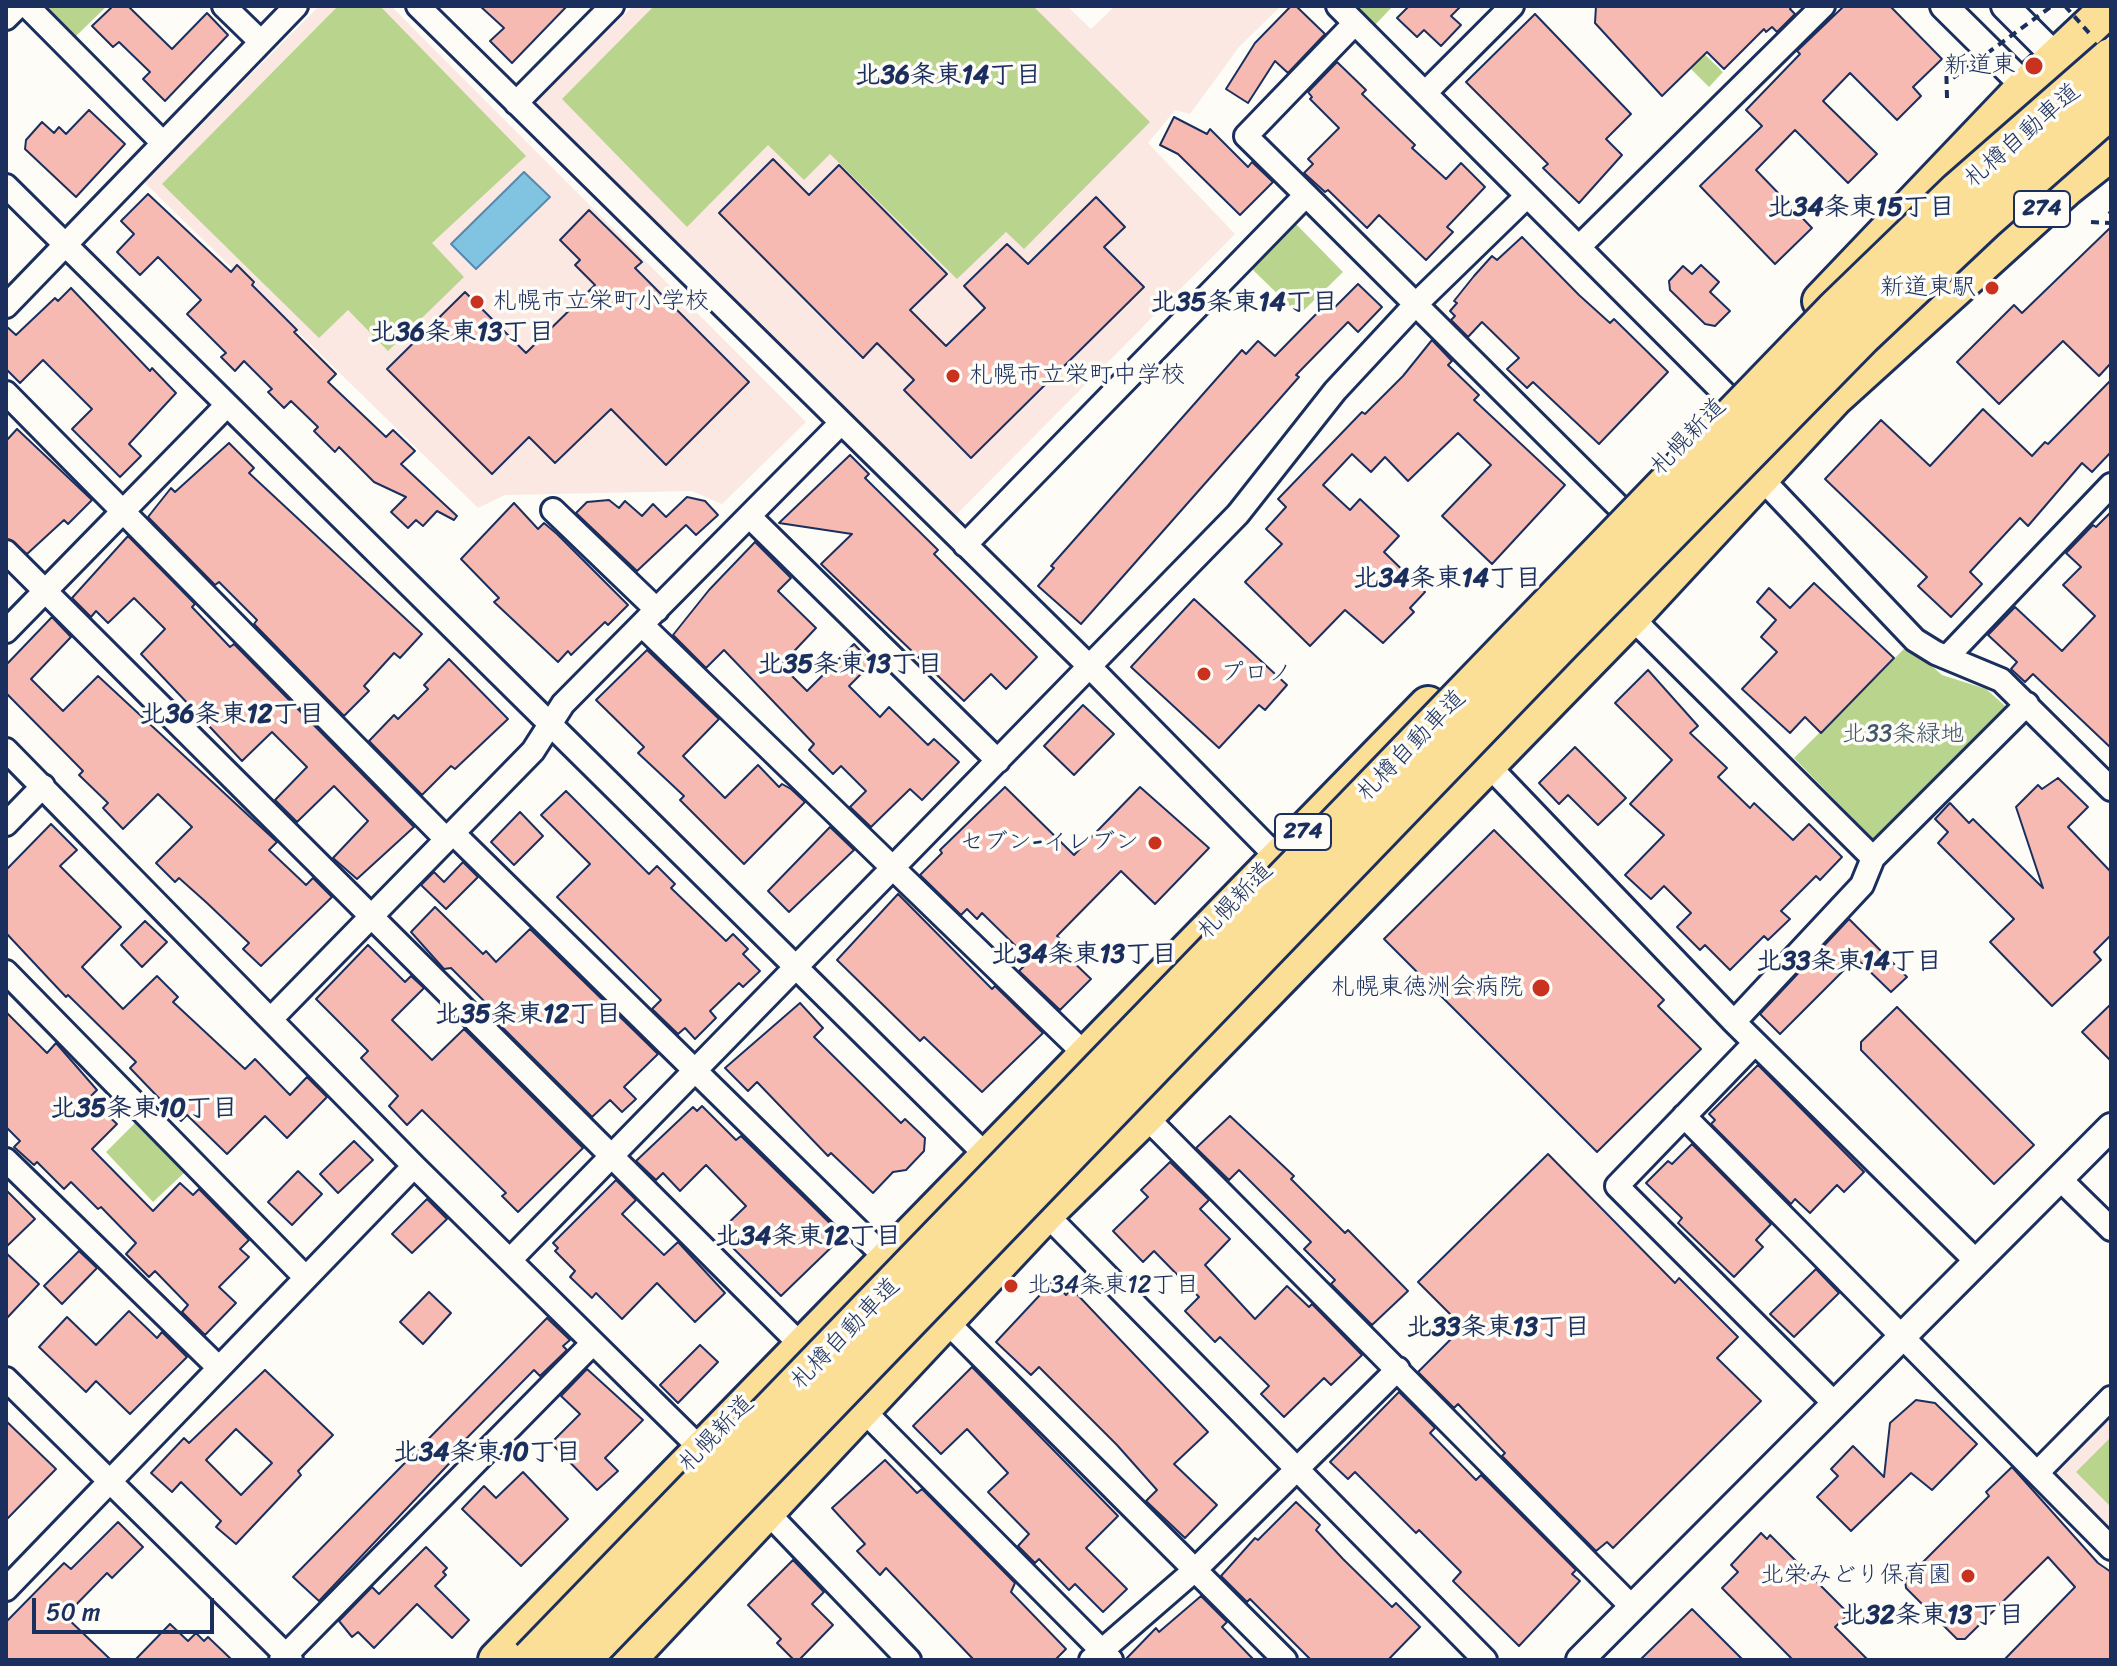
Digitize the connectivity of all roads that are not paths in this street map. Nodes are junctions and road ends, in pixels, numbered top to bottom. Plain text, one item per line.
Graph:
1 (18, 6) edge
2 (27, 6) edge
3 (224, 6) edge
4 (296, 6) edge
5 (418, 6) edge
6 (612, 6) edge
7 (1338, 6) edge
8 (1512, 6) edge
9 (1823, 6) edge
10 (1944, 6) edge
11 (2005, 6) edge
12 (2111, 6) edge
13 (6, 18) edge
14 (1355, 23) junction
15 (261, 42) junction
16 (2102, 48) edge
17 (2056, 57) junction
18 (2026, 86) junction
19 (1425, 93) junction
20 (516, 103) junction
21 (2111, 109) edge
22 (162, 142) junction
23 (2107, 161) edge
24 (6, 186) edge
25 (1306, 195) junction
26 (1527, 196) junction
27 (64, 245) junction
28 (1579, 247) junction
29 (6, 306) edge
30 (1414, 306) junction
31 (6, 393) edge
32 (1728, 397) junction
33 (227, 405) junction
34 (840, 424) junction
35 (1761, 478) junction
36 (2111, 485) edge
37 (1620, 508) junction
38 (553, 510) dead end
39 (122, 513) junction
40 (749, 516) junction
41 (965, 545) junction
42 (6, 552) edge
43 (45, 591) junction
44 (649, 617) junction
45 (1631, 617) junction
46 (6, 631) edge
47 (1948, 656) junction
48 (1090, 667) junction
49 (2027, 704) junction
50 (551, 723) junction
51 (6, 750) edge
52 (998, 761) junction
53 (1488, 765) junction
54 (43, 786) junction
55 (2111, 789) edge
56 (6, 824) edge
57 (450, 836) junction
58 (1278, 858) junction
59 (1873, 858) junction
60 (892, 869) junction
61 (371, 916) junction
62 (796, 967) junction
63 (6, 972) edge
64 (271, 1019) junction
65 (1734, 1022) junction
66 (1755, 1043) junction
67 (1086, 1055) junction
68 (695, 1070) junction
69 (1145, 1116) junction
70 (1684, 1116) junction
71 (2111, 1127) edge
72 (987, 1156) junction
73 (611, 1157) junction
74 (6, 1160) edge
75 (414, 1166) junction
76 (2060, 1179) junction
77 (1046, 1213) junction
78 (2111, 1229) edge
79 (511, 1259) junction
80 (887, 1259) junction
81 (1977, 1262) junction
82 (306, 1278) junction
83 (945, 1320) junction
84 (1904, 1335) junction
85 (593, 1343) junction
86 (802, 1346) junction
87 (219, 1368) junction
88 (1398, 1369) junction
89 (6, 1379) edge
90 (2111, 1398) edge
91 (1835, 1404) junction
92 (861, 1408) junction
93 (701, 1449) junction
94 (1297, 1469) junction
95 (2037, 1473) junction
96 (110, 1481) junction
97 (767, 1512) junction
98 (2111, 1548) edge
99 (1196, 1569) junction
100 (6, 1589) edge
101 (1633, 1608) junction
102 (1101, 1657) edge
103 (1589, 1657) edge
104 (286, 1658) edge
105 (497, 1660) edge
106 (532, 1660) edge
107 (579, 1660) edge
108 (627, 1660) edge
109 (909, 1660) edge
110 (1285, 1660) edge
111 (1485, 1660) edge

1 - 13 street
2 - 22 street
3 - 15 street
4 - 15 street
5 - 20 street
6 - 20 street
7 - 14 street
8 - 19 street
9 - 28 street
10 - 18 street
11 - 17 street
12 - 17 highway, 札幌新道 / 274
14 - 19 street
14 - 25 street
15 - 22 street
16 - 106 highway, 札樽自動車道, bridge
17 - 18 highway, 札幌新道 / 274
17 - 21 street
18 - 23 street
18 - 32 highway, 札幌新道 / 274
19 - 26 street
20 - 34 street
21 - 107 highway, 札樽自動車道, bridge
22 - 27 street
23 - 35 highway, 274
24 - 27 street
25 - 30 street
25 - 41 street
26 - 28 street
26 - 30 street
27 - 29 street
27 - 33 street
28 - 32 street
30 - 37 street
30 - 48 street
31 - 39 street
32 - 37 highway, 札幌新道 / 274
33 - 39 street
33 - 50 street
34 - 40 street
34 - 41 street
35 - 45 highway, 274
35 - 47 street
36 - 47 street
37 - 58 highway, 札幌新道 / 274
38 - 44 street
39 - 43 street
39 - 57 street
40 - 44 street
40 - 52 street
41 - 48 street
42 - 43 street
43 - 46 street
43 - 61 street
44 - 50 street
44 - 60 street
45 - 53 highway, 274
45 - 59 street
47 - 49 street
48 - 52 street
48 - 58 street
49 - 55 street
49 - 59 street
50 - 57 street
50 - 62 street
51 - 54 street
52 - 60 street
53 - 65 street
53 - 69 highway, 274
54 - 56 street
54 - 64 street
57 - 61 street
57 - 68 street
58 - 67 highway, 札幌新道 / 274
59 - 65 street
60 - 62 street
60 - 67 street
61 - 64 street
61 - 73 street
62 - 68 street
62 - 72 street
63 - 82 street
64 - 75 street
65 - 66 street
66 - 70 street
66 - 81 street
67 - 72 highway, 札幌新道 / 274
68 - 73 street
68 - 80 street
69 - 77 highway, 274
69 - 88 street
70 - 84 street
70 - 91 street
71 - 76 street
72 - 77 street
72 - 80 highway, 札幌新道 / 274
73 - 79 street
73 - 86 street
74 - 87 street
75 - 79 street
75 - 82 street
76 - 78 street
76 - 81 street
77 - 83 highway, 274
77 - 94 street
79 - 85 street
80 - 86 highway, 札幌新道 / 274
81 - 84 street
82 - 87 street
83 - 92 highway, 274
83 - 99 street
84 - 91 street
84 - 95 street
85 - 93 street
85 - 104 street
86 - 93 highway, 札幌新道 / 274
87 - 96 street
88 - 94 street
88 - 101 street
89 - 96 street
90 - 95 street
91 - 101 street
92 - 97 highway, 274
92 - 102 street
93 - 105 highway, 札幌新道 / 274
94 - 99 street
94 - 111 street
95 - 98 street
96 - 100 street
96 - 104 street
97 - 108 highway, 274
97 - 109 street
99 - 102 street
99 - 110 street
101 - 103 street

